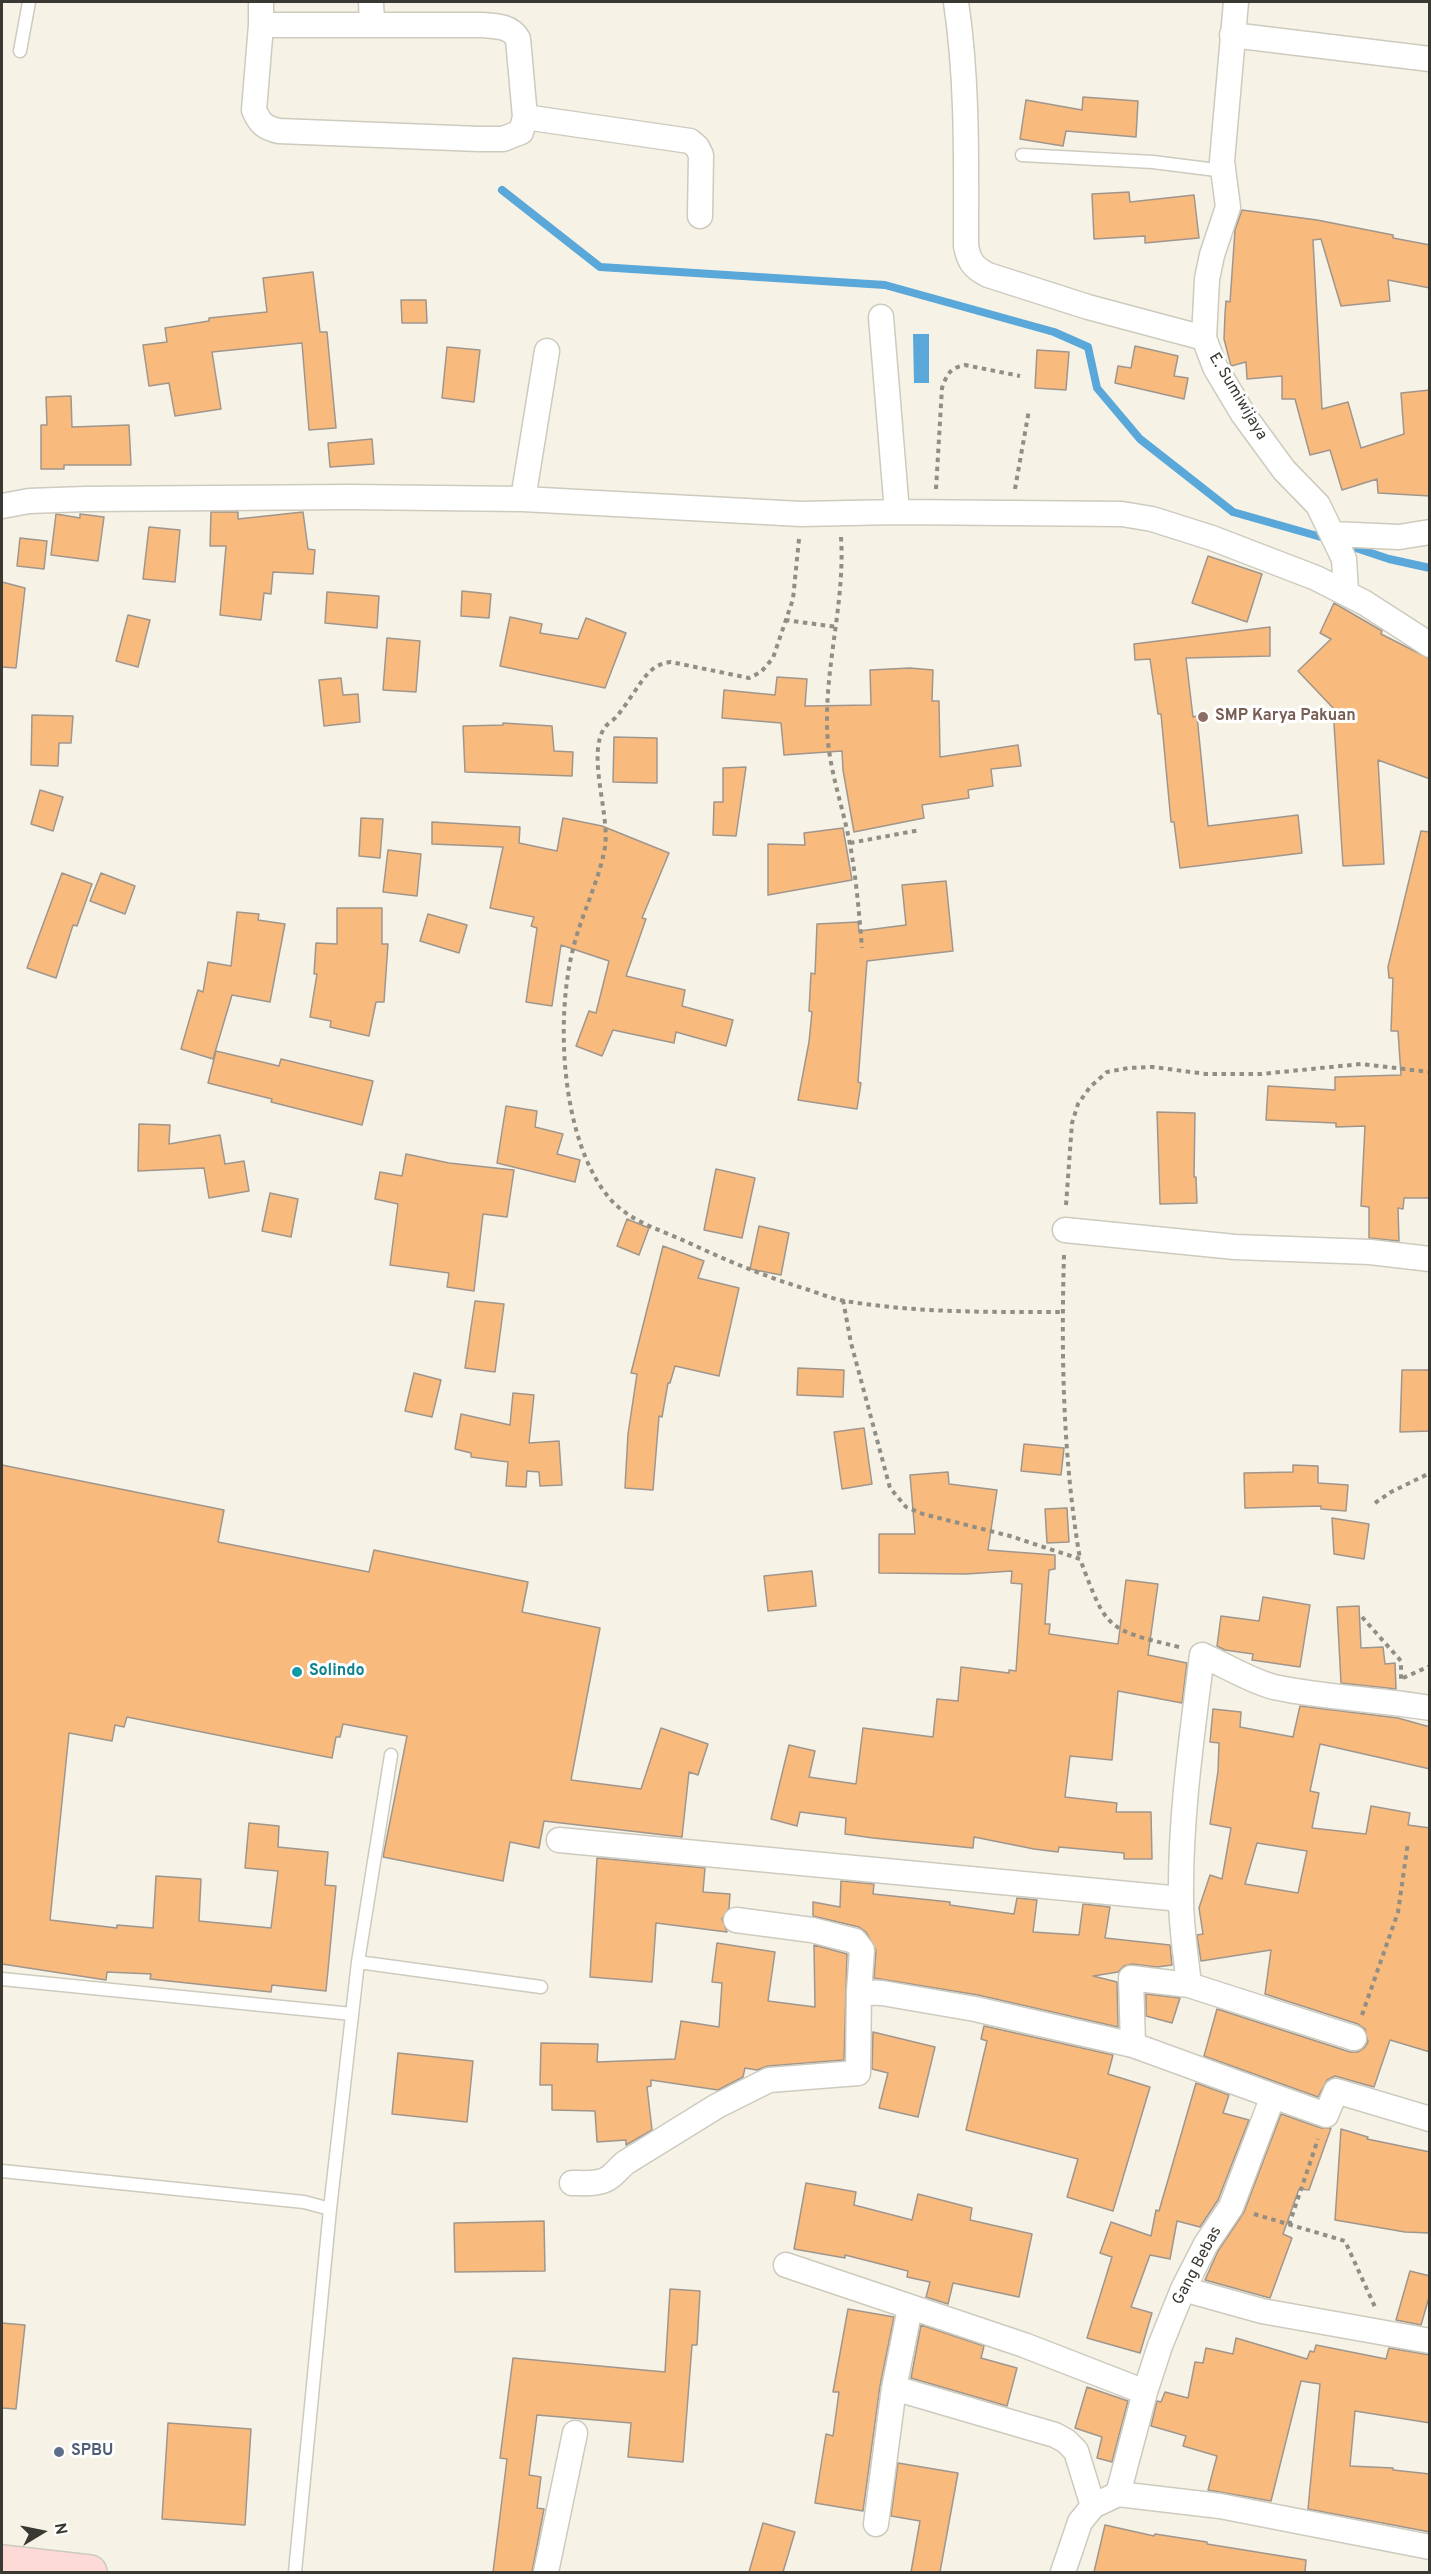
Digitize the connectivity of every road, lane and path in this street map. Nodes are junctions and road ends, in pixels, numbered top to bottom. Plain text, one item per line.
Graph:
1 (29, 2) edge
2 (956, 2) edge
3 (1236, 2) edge
4 (261, 13) edge
5 (372, 13) edge
6 (1232, 35) junction
7 (20, 51) dead end
8 (1430, 59) edge
9 (525, 117) junction
10 (1022, 155) dead end
11 (1224, 171) junction
12 (700, 216) dead end
13 (881, 317) dead end
14 (1204, 338) junction
15 (547, 351) dead end
16 (1020, 376) dead end
17 (1029, 410) dead end
18 (523, 499) junction
19 (2, 506) edge
20 (897, 512) junction
21 (840, 513) junction
22 (934, 513) junction
23 (1013, 513) junction
24 (801, 514) junction
25 (1430, 532) edge
26 (1338, 544) junction
27 (1346, 592) junction
28 (784, 620) junction
29 (837, 627) junction
30 (1430, 645) edge
31 (920, 830) dead end
32 (850, 843) junction
33 (862, 948) dead end
34 (1430, 1072) edge
35 (1261, 1074) dead end
36 (1065, 1230) dead end
37 (1430, 1259) edge
38 (843, 1300) junction
39 (1063, 1312) dead end
40 (1430, 1473) edge
41 (1375, 1503) dead end
42 (1362, 1617) dead end
43 (1202, 1655) junction
44 (1430, 1666) edge
45 (1399, 1691) junction
46 (1430, 1708) edge
47 (391, 1755) dead end
48 (559, 1840) dead end
49 (1408, 1842) dead end
50 (1181, 1899) junction
51 (736, 1920) dead end
52 (358, 1962) junction
53 (2, 1979) edge
54 (1189, 1985) junction
55 (541, 1987) dead end
56 (859, 1992) junction
57 (352, 2014) junction
58 (1354, 2038) joint
59 (1133, 2045) junction
60 (1273, 2096) junction
61 (1326, 2115) junction
62 (1430, 2119) edge
63 (2, 2171) edge
64 (572, 2183) dead end
65 (1231, 2207) junction
66 (330, 2210) junction
67 (1289, 2225) junction
68 (786, 2265) dead end
69 (1183, 2289) junction
70 (910, 2308) junction
71 (1388, 2335) junction
72 (1430, 2341) edge
73 (894, 2388) junction
74 (1145, 2392) junction
75 (575, 2433) dead end
76 (1118, 2494) junction
77 (1093, 2506) junction
78 (876, 2524) dead end
79 (1430, 2547) edge
80 (2, 2562) edge
81 (90, 2572) edge
82 (295, 2572) edge
83 (546, 2572) edge
84 (1063, 2572) edge

1 - 7 lane
2 - 14 street
3 - 6 street, E. Sumiwijaya
4 - 5 street
4 - 9 street
5 - 9 street
6 - 8 street
6 - 11 street, E. Sumiwijaya
9 - 12 street
10 - 11 lane
11 - 14 street, E. Sumiwijaya
13 - 20 street
14 - 26 street, E. Sumiwijaya
15 - 18 street
16 - 22 path
17 - 23 path
18 - 19 street
18 - 24 street
20 - 21 street
20 - 22 street
21 - 24 street
21 - 29 path
22 - 23 street
23 - 27 street
24 - 28 path
25 - 26 street
26 - 27 street, E. Sumiwijaya
27 - 30 street
28 - 29 path
28 - 38 path
29 - 32 path
31 - 32 path
32 - 33 path
34 - 35 path
36 - 37 street
38 - 39 path
38 - 43 path
40 - 41 path
42 - 45 path
43 - 45 street
43 - 50 street
44 - 45 path
45 - 46 street
47 - 52 lane
48 - 50 street
49 - 58 path
50 - 54 street
51 - 56 street
52 - 55 lane
52 - 57 lane
53 - 57 lane
54 - 58 street
54 - 59 street
56 - 59 street
56 - 64 street
57 - 66 lane
59 - 60 street
60 - 61 street
60 - 65 street, Gang Bebas
61 - 62 street
61 - 67 path
63 - 66 lane
65 - 67 path
65 - 69 street, Gang Bebas
66 - 82 lane
67 - 71 path
68 - 70 street
69 - 71 street
69 - 74 street, Gang Bebas
70 - 73 street
70 - 74 street
71 - 72 street
73 - 77 street
73 - 78 street
74 - 76 street, Gang Bebas
75 - 83 street
76 - 77 street
76 - 79 street
77 - 84 street
80 - 81 main road

